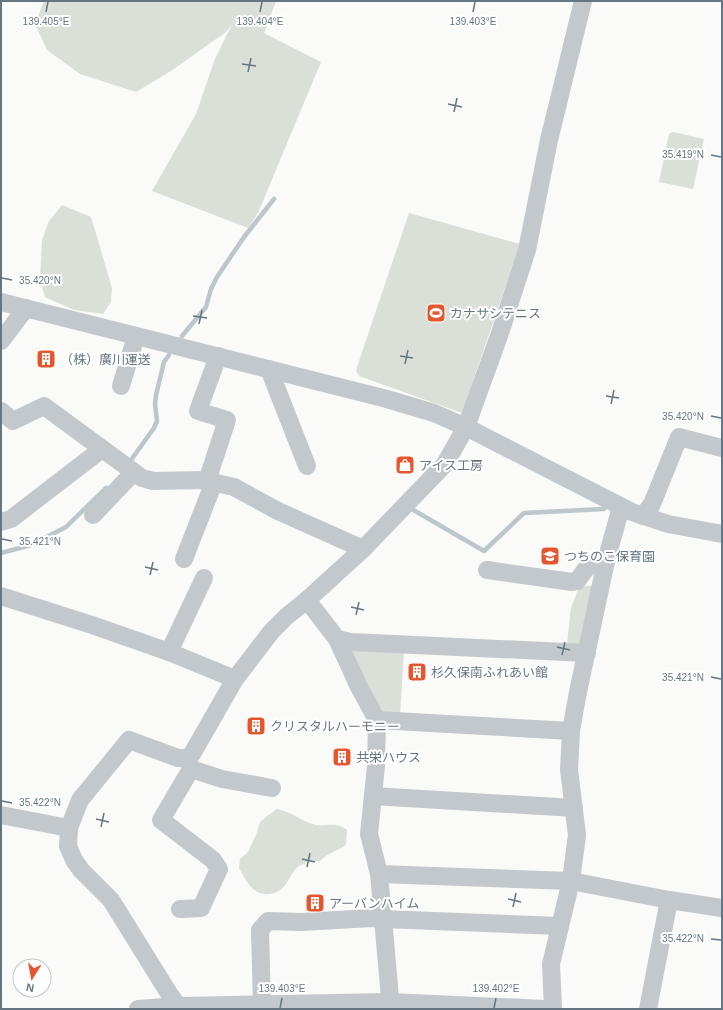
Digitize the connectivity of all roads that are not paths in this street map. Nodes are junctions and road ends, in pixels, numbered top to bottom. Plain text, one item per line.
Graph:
1 (582, 1) edge
2 (1, 302) edge
3 (26, 308) junction
4 (136, 336) junction
5 (1, 340) edge
6 (218, 356) junction
7 (269, 369) junction
8 (121, 386) dead end
9 (1, 412) edge
10 (466, 427) junction
11 (722, 448) edge
12 (102, 449) junction
13 (307, 466) dead end
14 (133, 472) junction
15 (211, 482) junction
16 (621, 507) junction
17 (92, 515) dead end
18 (642, 516) junction
19 (1, 522) edge
20 (722, 534) edge
21 (363, 549) junction
22 (184, 560) dead end
23 (606, 561) junction
24 (487, 570) dead end
25 (204, 578) dead end
26 (1, 596) edge
27 (307, 600) junction
28 (336, 639) junction
29 (169, 652) junction
30 (587, 653) junction
31 (235, 679) junction
32 (377, 720) junction
33 (571, 731) junction
34 (189, 764) junction
35 (272, 788) dead end
36 (373, 796) junction
37 (574, 808) junction
38 (1, 815) edge
39 (68, 828) junction
40 (379, 874) junction
41 (571, 881) junction
42 (668, 900) junction
43 (722, 908) edge
44 (180, 909) dead end
45 (383, 920) junction
46 (560, 926) junction
47 (262, 1005) junction
48 (390, 1005) edge
49 (180, 1008) edge
50 (138, 1009) edge
51 (545, 1009) edge
52 (553, 1009) edge
53 (648, 1009) edge

1 - 10 street
2 - 3 street
3 - 4 street
3 - 5 street
4 - 6 street
4 - 8 street
6 - 7 street
6 - 15 street
7 - 10 street
7 - 13 street
9 - 12 street
10 - 16 street
10 - 21 street
11 - 18 street
12 - 14 street
12 - 19 street
14 - 15 street
14 - 17 street
15 - 21 street
15 - 22 street
16 - 18 street
16 - 23 street
18 - 20 street
21 - 27 street
23 - 24 street
23 - 30 street
25 - 29 street
26 - 29 street
27 - 28 street
27 - 31 street
28 - 30 street
28 - 32 street
29 - 31 street
30 - 33 street
31 - 34 street
32 - 33 street
32 - 36 street
33 - 37 street
34 - 35 street
34 - 39 street
34 - 44 street
36 - 37 street
36 - 40 street
37 - 41 street
38 - 39 street
39 - 49 street
40 - 41 street
40 - 45 street
41 - 42 street
41 - 46 street
42 - 43 street
42 - 53 street
45 - 46 street
45 - 47 street
45 - 48 street
46 - 52 street
47 - 48 street
47 - 49 street
48 - 51 street
49 - 50 street

